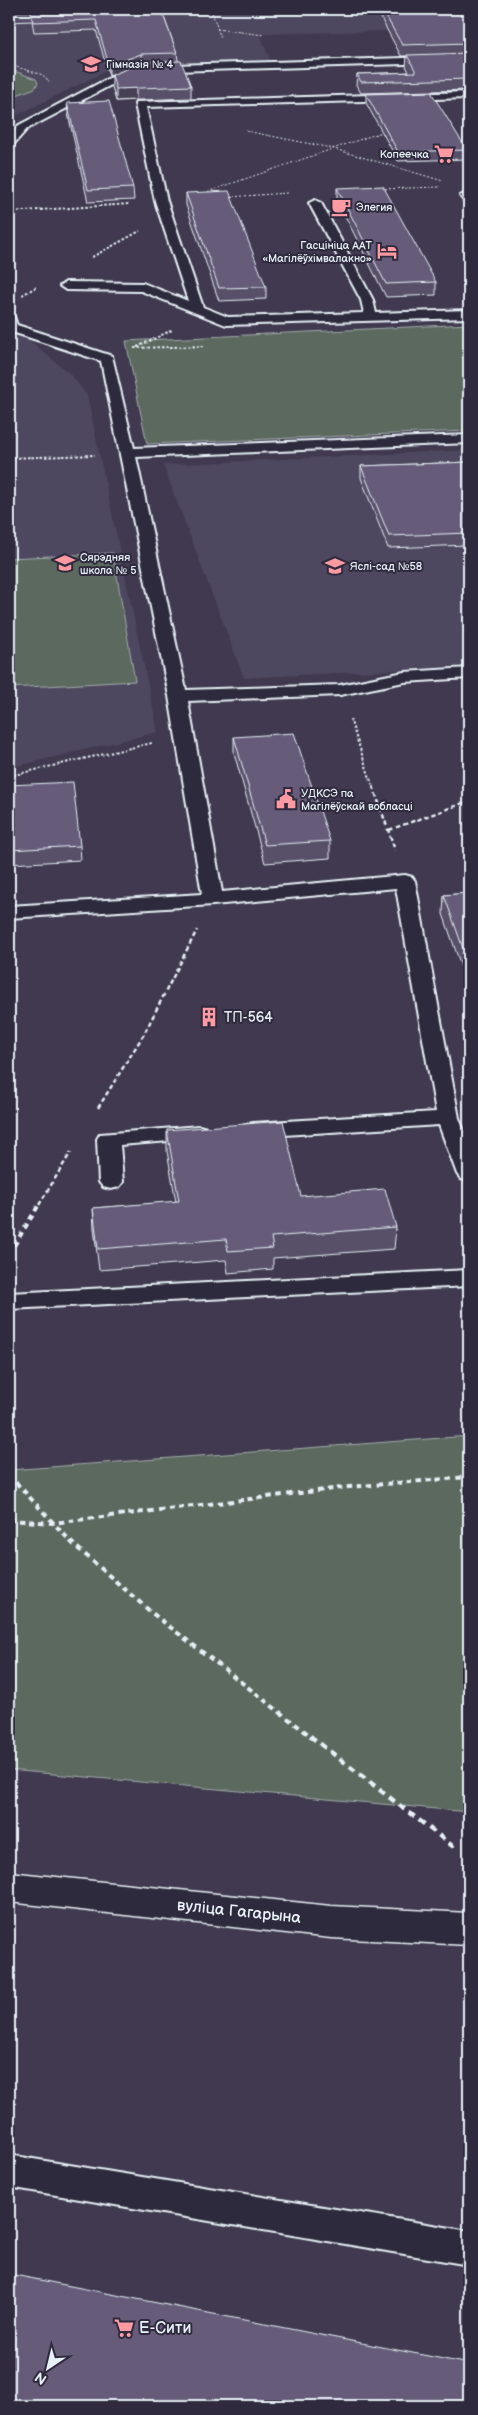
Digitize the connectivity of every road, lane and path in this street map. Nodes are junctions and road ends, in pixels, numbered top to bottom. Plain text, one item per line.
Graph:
1 (9, 52) edge
2 (469, 59) edge
3 (9, 65) edge
4 (48, 87) dead end
5 (469, 95) edge
6 (386, 131) edge
7 (246, 132) dead end
8 (9, 143) edge
9 (331, 148) junction
10 (442, 181) dead end
11 (442, 187) dead end
12 (374, 189) edge
13 (292, 193) dead end
14 (226, 197) edge
15 (161, 202) junction
16 (316, 203) dead end
17 (9, 211) edge
18 (66, 286) dead end
19 (197, 309) junction
20 (469, 314) edge
21 (371, 317) junction
22 (9, 325) edge
23 (469, 439) edge
24 (128, 453) junction
25 (9, 458) edge
26 (469, 674) edge
27 (340, 690) junction
28 (178, 696) junction
29 (185, 736) junction
30 (9, 776) edge
31 (469, 801) edge
32 (388, 830) junction
33 (405, 881) junction
34 (213, 899) junction
35 (9, 912) edge
36 (97, 1110) dead end
37 (448, 1118) junction
38 (76, 1144) dead end
39 (469, 1174) edge
40 (112, 1182) dead end
41 (9, 1254) edge
42 (469, 1278) edge
43 (9, 1301) edge
44 (9, 1475) edge
45 (469, 1477) edge
46 (9, 1520) edge
47 (53, 1523) junction
48 (455, 1848) dead end
49 (9, 1887) edge
50 (469, 1929) edge
51 (9, 2171) edge
52 (469, 2248) edge

1 - 3 path
2 - 8 lane
3 - 4 path
5 - 15 lane
6 - 9 path
7 - 9 path
9 - 10 path
9 - 15 path
11 - 12 path
13 - 14 path
15 - 17 path
15 - 19 lane
16 - 21 lane
18 - 19 lane
19 - 21 lane
20 - 21 lane
22 - 24 lane
23 - 24 lane
24 - 25 path
24 - 28 lane
26 - 27 lane
27 - 28 lane
27 - 32 path
28 - 29 lane
29 - 30 path
29 - 34 lane
31 - 32 path
32 - 33 path
33 - 34 lane
33 - 37 lane
34 - 35 lane
34 - 36 path
37 - 39 lane
37 - 40 lane
38 - 41 path
42 - 43 lane
44 - 47 path
45 - 47 path
46 - 47 path
47 - 48 path
49 - 50 main road, вуліца Гагарына
51 - 52 lane

